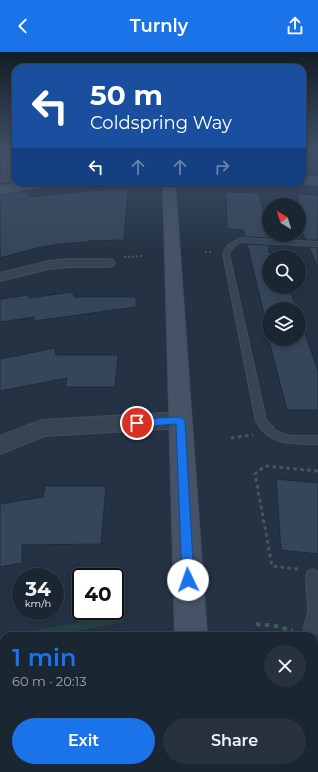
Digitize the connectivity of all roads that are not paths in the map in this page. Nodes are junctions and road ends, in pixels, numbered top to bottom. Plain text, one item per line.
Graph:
1 (23, 186) edge
2 (170, 186) edge
3 (0, 190) edge
4 (318, 244) edge
5 (108, 263) dead end
6 (0, 277) edge
7 (180, 420) junction
8 (318, 440) edge
9 (0, 445) edge
10 (308, 573) road end
11 (191, 632) edge
12 (304, 632) edge

1 - 3 street
2 - 7 street
4 - 8 lane
5 - 6 street
7 - 9 street
7 - 11 street
10 - 12 lane

